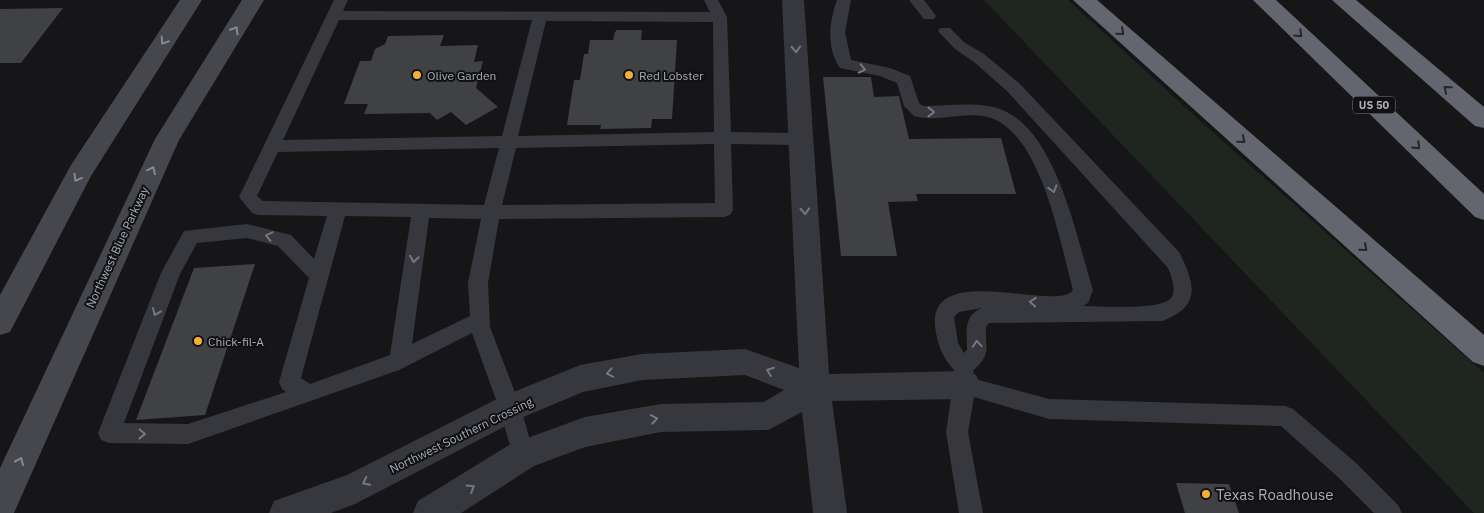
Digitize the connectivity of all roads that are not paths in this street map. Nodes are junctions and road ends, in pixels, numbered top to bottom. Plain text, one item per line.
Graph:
1 (191, 0) edge
2 (253, 0) edge
3 (711, 0) edge
4 (793, 0) edge
5 (844, 0) edge
6 (916, 0) edge
7 (1084, 0) edge
8 (1264, 0) edge
9 (1343, 0) edge
10 (337, 8) edge
11 (540, 16) junction
12 (929, 16) dead end
13 (720, 17) junction
14 (945, 31) dead end
15 (1484, 120) edge
16 (724, 138) junction
17 (801, 139) junction
18 (508, 143) junction
19 (272, 146) junction
20 (338, 209) junction
21 (421, 210) junction
22 (1484, 210) edge
23 (490, 212) junction
24 (319, 276) junction
25 (480, 320) junction
26 (0, 322) edge
27 (1484, 353) edge
28 (399, 361) junction
29 (964, 375) junction
30 (816, 388) junction
31 (308, 394) junction
32 (510, 408) junction
33 (523, 455) junction
34 (0, 505) edge
35 (286, 513) edge
36 (430, 513) edge
37 (830, 513) edge
38 (971, 513) edge
39 (1390, 513) edge

1 -> 26 street
34 -> 2 street, Northwest Blue Parkway
3 - 13 lane
4 -> 17 street
5 -> 29 lane
6 - 12 lane
7 -> 27 highway
8 -> 22 highway, US 50
15 -> 9 highway
10 - 11 lane
10 - 19 lane
11 - 13 lane
11 - 18 lane
13 - 16 lane
29 -> 14 lane
16 - 17 lane
16 - 18 lane
16 - 23 lane
17 -> 30 street
18 - 19 lane
18 - 23 lane
19 - 20 lane
20 - 21 lane
20 - 24 lane
21 - 23 lane
21 -> 28 lane
23 - 25 lane
24 - 31 lane
24 -> 31 lane
25 - 28 lane
25 - 32 lane
28 - 31 lane
29 - 30 street, Northwest Southern Crossing
29 - 38 lane
29 - 39 lane
30 -> 32 street, Northwest Southern Crossing
33 -> 30 street, Northwest Southern Crossing
30 - 37 street
32 - 33 lane
32 -> 35 street, Northwest Southern Crossing
36 -> 33 street, Northwest Southern Crossing

